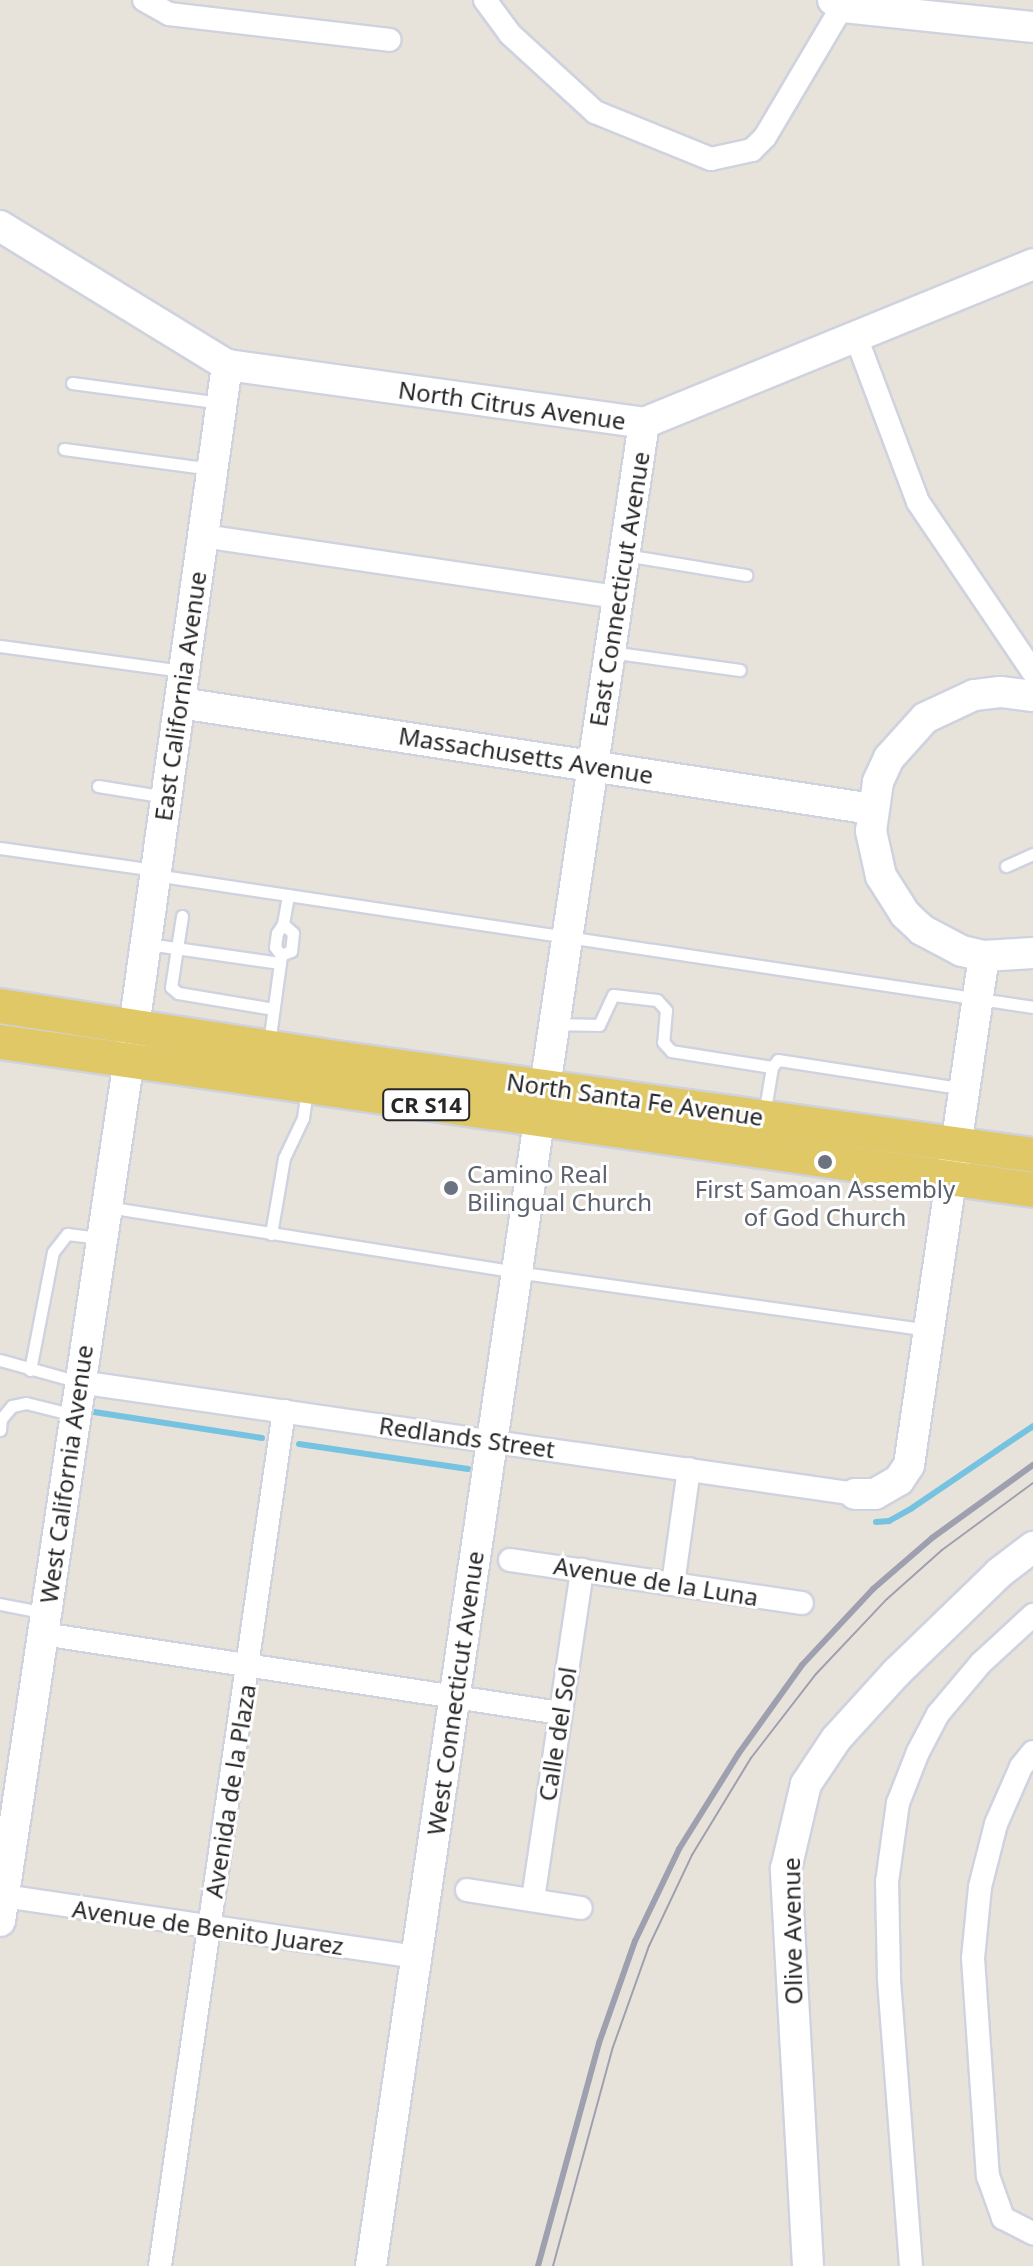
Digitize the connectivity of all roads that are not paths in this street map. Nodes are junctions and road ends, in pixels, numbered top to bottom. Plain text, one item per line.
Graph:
1 (144, 0) edge
2 (485, 0) edge
3 (838, 3) edge
4 (1033, 27) edge
5 (389, 40) dead end
6 (0, 226) edge
7 (1033, 264) edge
8 (856, 337) junction
9 (227, 365) junction
10 (72, 383) dead end
11 (221, 404) junction
12 (644, 423) junction
13 (64, 449) dead end
14 (212, 469) junction
15 (203, 536) junction
16 (624, 555) junction
17 (746, 575) dead end
18 (618, 597) junction
19 (0, 646) edge
20 (609, 651) junction
21 (740, 670) dead end
22 (184, 672) junction
23 (1033, 672) edge
24 (1033, 696) edge
25 (180, 703) junction
26 (592, 765) junction
27 (98, 786) dead end
28 (166, 797) junction
29 (872, 809) junction
30 (0, 848) edge
31 (1033, 854) edge
32 (1006, 866) dead end
33 (155, 872) junction
34 (288, 895) junction
35 (182, 916) dead end
36 (566, 937) junction
37 (145, 944) junction
38 (177, 949) junction
39 (1033, 953) edge
40 (984, 956) junction
41 (281, 959) junction
42 (978, 999) junction
43 (0, 1006) edge
44 (1033, 1007) edge
45 (274, 1009) junction
46 (554, 1024) junction
47 (0, 1042) edge
48 (132, 1043) junction
49 (268, 1048) junction
50 (772, 1067) junction
51 (307, 1087) junction
52 (545, 1087) junction
53 (965, 1089) junction
54 (764, 1117) junction
55 (539, 1121) junction
56 (957, 1144) junction
57 (1033, 1155) edge
58 (952, 1180) junction
59 (1033, 1190) edge
60 (106, 1207) junction
61 (271, 1234) junction
62 (102, 1238) junction
63 (516, 1272) junction
64 (929, 1330) junction
65 (0, 1360) edge
66 (30, 1370) junction
67 (79, 1382) junction
68 (284, 1411) junction
69 (75, 1416) junction
70 (0, 1430) edge
71 (492, 1440) junction
72 (689, 1469) junction
73 (855, 1494) joint
74 (1033, 1547) edge
75 (510, 1560) dead end
76 (582, 1570) junction
77 (673, 1584) junction
78 (802, 1603) dead end
79 (0, 1604) edge
80 (1033, 1615) edge
81 (44, 1624) junction
82 (248, 1667) junction
83 (454, 1698) junction
84 (560, 1713) junction
85 (1033, 1752) edge
86 (467, 1890) dead end
87 (533, 1899) junction
88 (1, 1904) edge
89 (581, 1908) dead end
90 (209, 1927) junction
91 (417, 1957) junction
92 (1033, 2233) edge
93 (160, 2266) edge
94 (371, 2266) edge
95 (808, 2266) edge
96 (911, 2266) edge

1 - 5 street
2 - 3 street
3 - 4 street
6 - 9 street, North Citrus Avenue
7 - 8 street, North Citrus Avenue
8 - 12 street, North Citrus Avenue
8 - 23 street
9 - 11 street, East California Avenue
9 - 12 street, North Citrus Avenue
10 - 11 lane
11 - 14 street, East California Avenue
12 - 16 street, East Connecticut Avenue
13 - 14 lane
14 - 15 street, East California Avenue
15 - 18 street
15 - 22 street, East California Avenue
16 - 17 lane
16 - 18 street, East Connecticut Avenue
18 - 20 street, East Connecticut Avenue
19 - 22 lane
20 - 21 lane
20 - 26 street, East Connecticut Avenue
22 - 25 street, East California Avenue
24 - 29 street
25 - 26 street, Massachusetts Avenue
25 - 28 street, East California Avenue
26 - 29 street, Massachusetts Avenue
26 - 36 street, East Connecticut Avenue
27 - 28 lane
28 - 33 street, East California Avenue
29 - 40 street
30 - 33 lane
31 - 32 lane
33 - 34 lane
33 - 37 street, East California Avenue
34 - 36 lane
34 - 41 lane
35 - 38 lane
36 - 42 lane
36 - 46 street, East Connecticut Avenue
37 - 38 lane
37 - 48 street, East California Avenue
38 - 41 lane
38 - 45 lane
39 - 40 street
40 - 42 street
41 - 45 lane
42 - 44 lane
42 - 53 street
43 - 48 main road, North Santa Fe Avenue / CR S14
45 - 49 lane
46 - 50 lane
46 - 52 street, East Connecticut Avenue
47 - 48 main road, North Santa Fe Avenue / CR S14
48 - 49 main road, North Santa Fe Avenue / CR S14
48 - 51 main road, North Santa Fe Avenue / CR S14
48 - 60 street, West California Avenue
49 - 52 main road, North Santa Fe Avenue / CR S14
50 - 53 lane
50 - 54 lane
51 - 55 main road, North Santa Fe Avenue / CR S14
51 - 61 lane
52 - 54 main road, North Santa Fe Avenue / CR S14
53 - 56 street
54 - 56 main road, North Santa Fe Avenue / CR S14
55 - 58 main road, North Santa Fe Avenue / CR S14
55 - 63 street, West Connecticut Avenue
56 - 57 main road, North Santa Fe Avenue / CR S14
56 - 58 street
58 - 59 main road, North Santa Fe Avenue / CR S14
58 - 64 street
60 - 61 lane
60 - 62 street, West California Avenue
61 - 63 lane
62 - 66 lane
62 - 67 street, West California Avenue
63 - 64 lane
63 - 71 street, West Connecticut Avenue
64 - 73 street
65 - 66 lane
66 - 67 lane
67 - 68 street, Redlands Street
67 - 69 street, West California Avenue
68 - 71 street, Redlands Street
68 - 82 street, Avenida de la Plaza
69 - 70 lane
69 - 81 street, West California Avenue
71 - 72 street, Redlands Street
71 - 83 street, West Connecticut Avenue
72 - 73 street, Redlands Street
72 - 77 street
74 - 95 street, Olive Avenue
75 - 76 street, Avenue de la Luna
76 - 77 street, Avenue de la Luna
76 - 84 street, Calle del Sol
77 - 78 street, Avenue de la Luna
79 - 81 lane
80 - 96 street
81 - 82 street
81 - 88 street, West California Avenue
82 - 83 street
82 - 90 street, Avenida de la Plaza
83 - 84 street
83 - 91 street, West Connecticut Avenue
84 - 87 street, Calle del Sol
85 - 92 street
86 - 87 street
87 - 89 street
88 - 90 street, Avenue de Benito Juarez
90 - 91 street, Avenue de Benito Juarez
90 - 93 street, Avenida de la Plaza
91 - 94 street, West Connecticut Avenue

